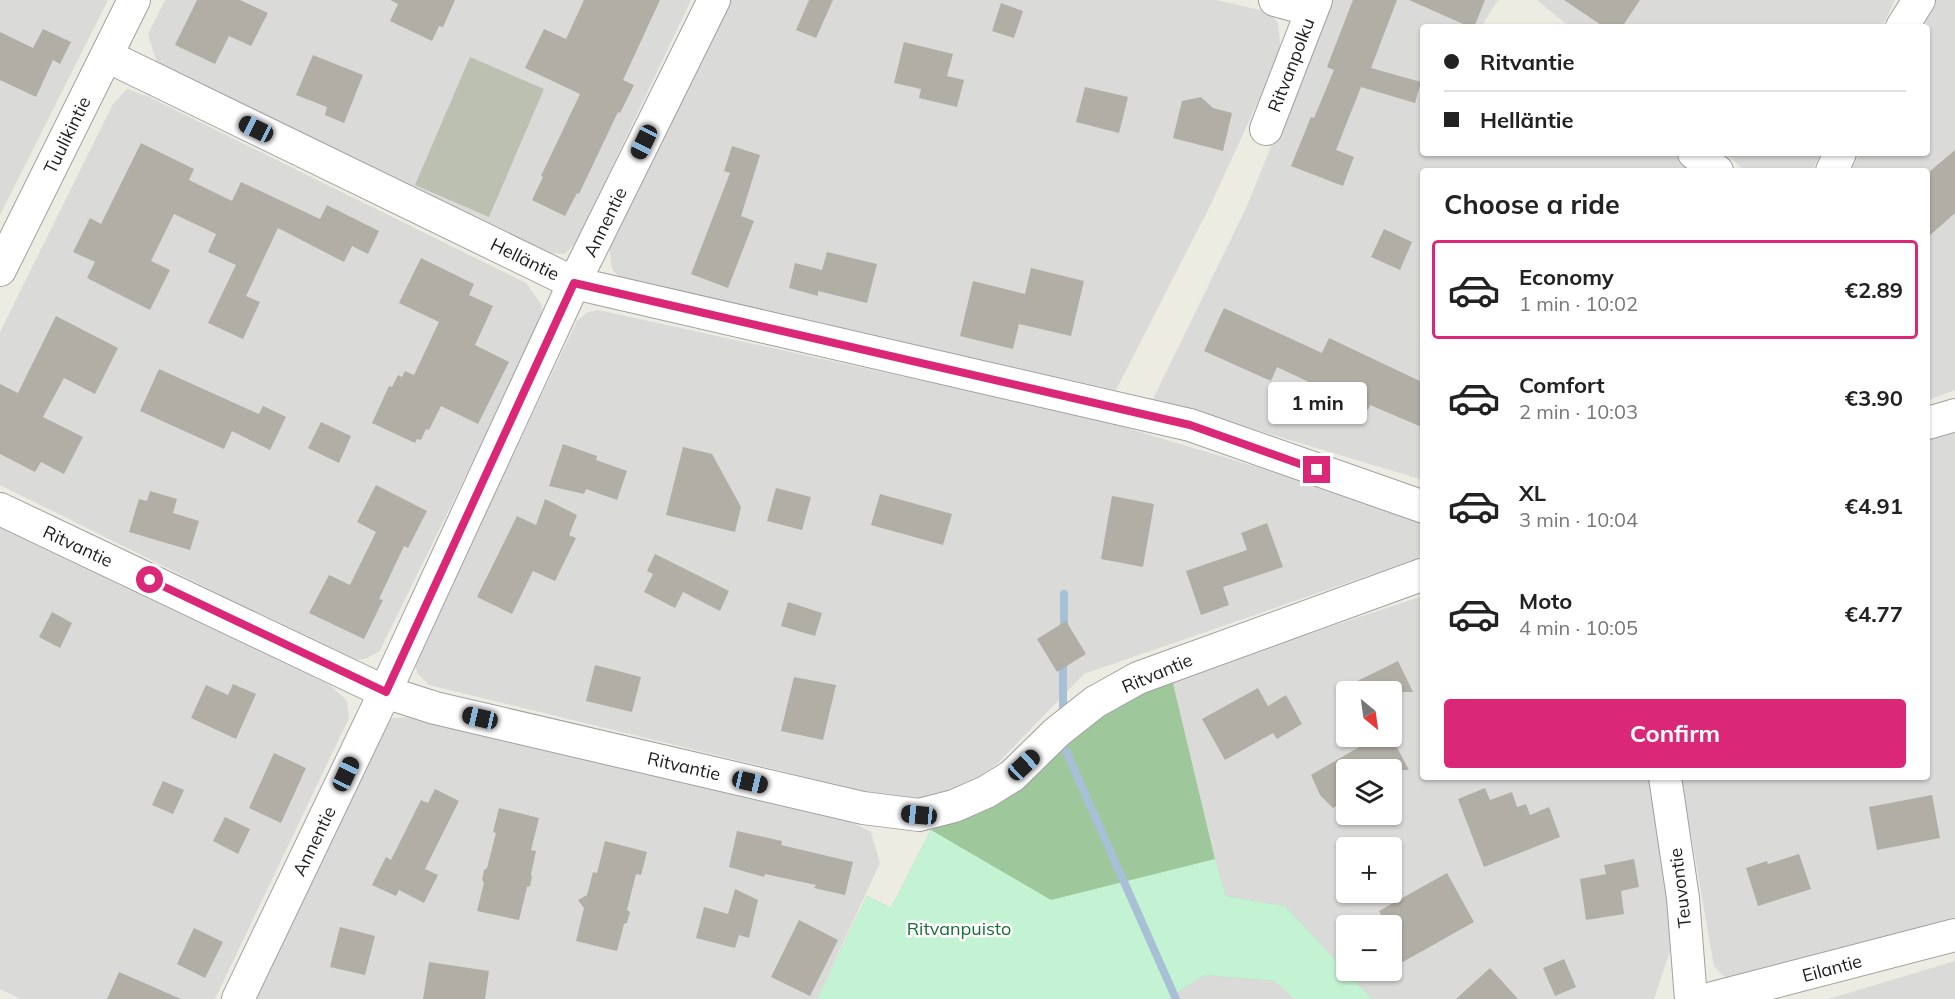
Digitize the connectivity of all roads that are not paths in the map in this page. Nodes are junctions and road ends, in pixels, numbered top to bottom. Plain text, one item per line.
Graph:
1 (134, 0) edge
2 (714, 0) edge
3 (1275, 0) edge
4 (1919, 0) edge
5 (1314, 5) edge
6 (1904, 24) edge
7 (106, 56) junction
8 (1266, 129) dead end
9 (1698, 156) edge
10 (1713, 168) edge
11 (0, 270) edge
12 (574, 283) junction
13 (1955, 415) edge
14 (1930, 422) edge
15 (1420, 506) edge
16 (0, 509) edge
17 (1420, 575) edge
18 (386, 692) junction
19 (1665, 780) edge
20 (1955, 935) edge
21 (238, 999) edge
22 (1691, 999) edge
23 (1709, 999) edge

1 - 7 street, Tuulikintie
2 - 12 street, Annentie
3 - 5 street
4 - 6 street
5 - 8 street, Ritvanpolku
7 - 11 street, Tuulikintie
7 - 12 street, Helläntie
9 - 10 street
12 - 15 street, Helläntie
12 - 18 street, Annentie
13 - 14 street
16 - 18 street, Ritvantie
17 - 18 street, Ritvantie
18 - 21 street, Annentie
19 - 22 street, Teuvontie
20 - 23 street, Eilantie

